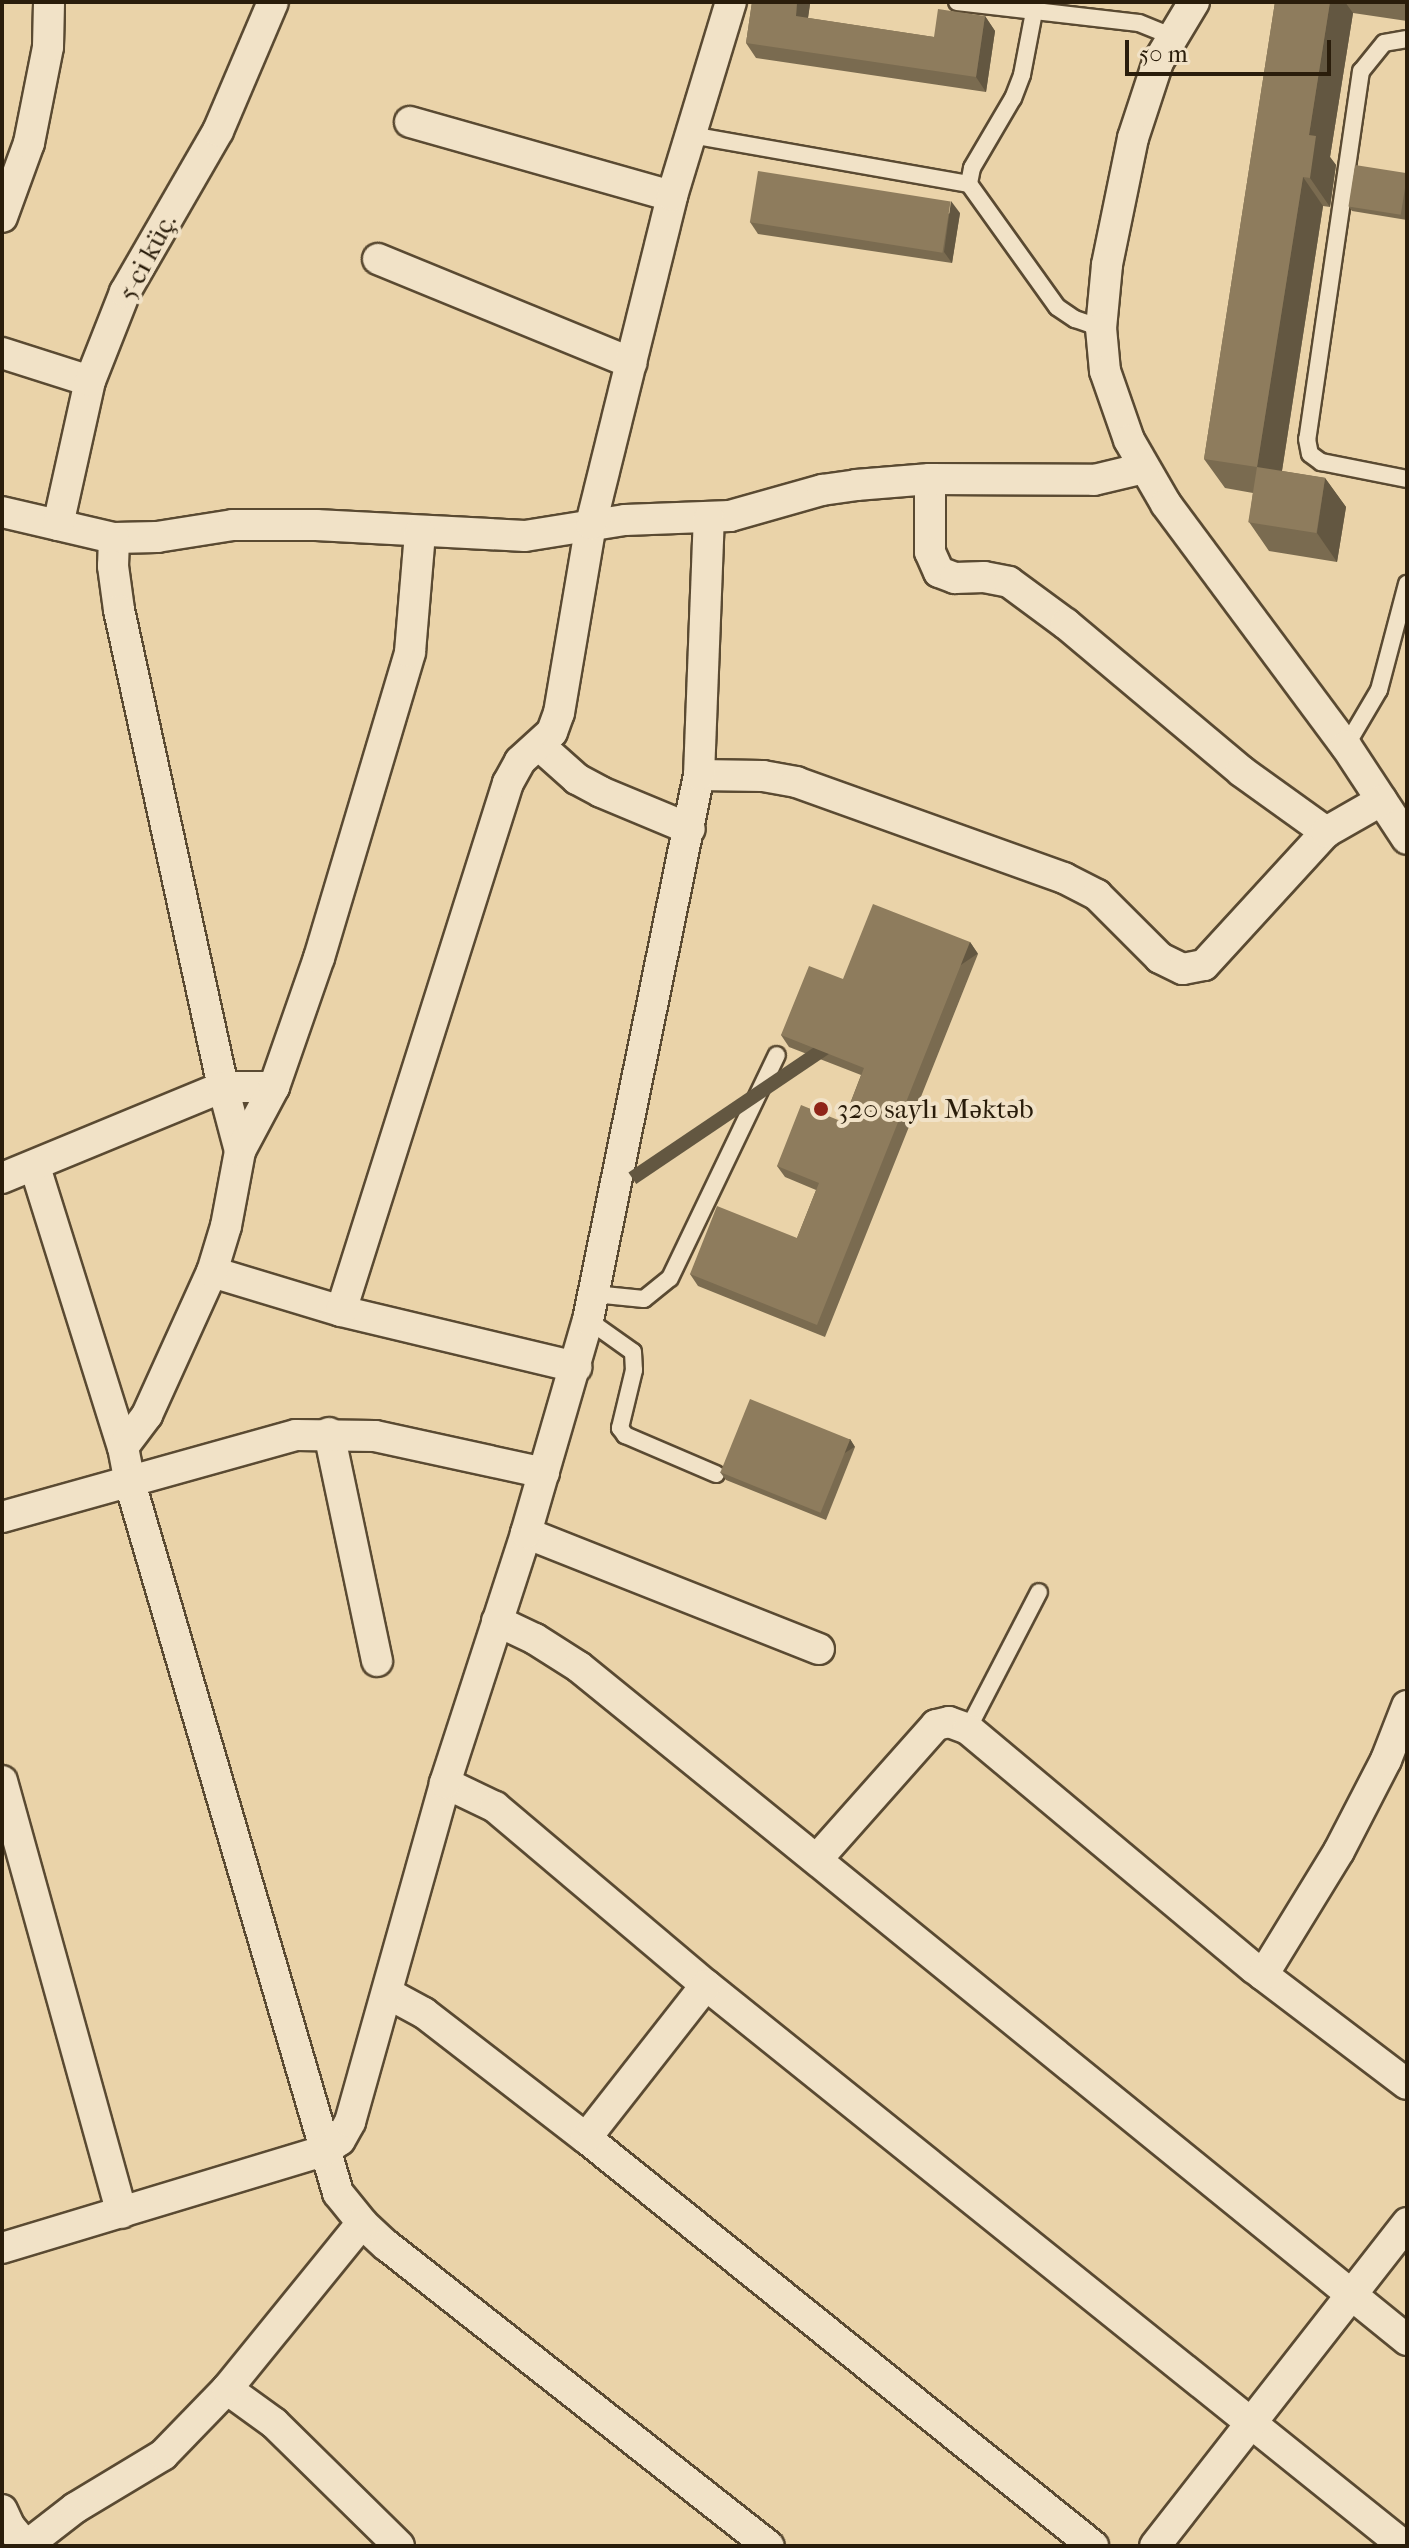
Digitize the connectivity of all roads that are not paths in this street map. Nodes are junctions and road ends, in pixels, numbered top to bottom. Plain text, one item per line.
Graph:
1 (49, 2) edge
2 (273, 2) edge
3 (957, 2) edge
4 (1194, 2) edge
5 (719, 6) edge
6 (1034, 12) junction
7 (1172, 36) junction
8 (1407, 39) edge
9 (410, 122) dead end
10 (691, 135) junction
11 (969, 184) junction
12 (672, 196) junction
13 (2, 217) edge
14 (378, 259) dead end
15 (1101, 328) junction
16 (2, 353) edge
17 (631, 363) junction
18 (90, 381) junction
19 (1144, 468) junction
20 (930, 479) junction
21 (1407, 479) edge
22 (2, 512) edge
23 (709, 518) junction
24 (591, 524) junction
25 (58, 525) junction
26 (420, 533) junction
27 (114, 538) junction
28 (1407, 584) edge
29 (540, 746) junction
30 (1346, 746) junction
31 (699, 775) junction
32 (1382, 800) junction
33 (690, 829) junction
34 (1326, 832) junction
35 (1407, 839) edge
36 (777, 1055) dead end
37 (223, 1087) junction
38 (274, 1087) junction
39 (240, 1151) junction
40 (35, 1167) junction
41 (2, 1178) edge
42 (212, 1272) junction
43 (591, 1307) junction
44 (341, 1311) junction
45 (576, 1367) junction
46 (329, 1433) junction
47 (123, 1447) junction
48 (544, 1473) junction
49 (716, 1474) dead end
50 (130, 1483) junction
51 (2, 1517) edge
52 (526, 1533) junction
53 (1039, 1592) dead end
54 (497, 1621) junction
55 (819, 1649) dead end
56 (377, 1661) dead end
57 (1407, 1706) edge
58 (968, 1729) junction
59 (2, 1781) edge
60 (445, 1783) junction
61 (818, 1858) junction
62 (1263, 1975) junction
63 (706, 1985) junction
64 (387, 1993) junction
65 (1407, 2084) edge
66 (586, 2138) junction
67 (324, 2151) junction
68 (122, 2213) junction
69 (362, 2223) junction
70 (1407, 2223) edge
71 (2, 2248) edge
72 (1351, 2295) junction
73 (1407, 2340) edge
74 (227, 2389) junction
75 (1252, 2424) junction
76 (2, 2510) edge
77 (26, 2546) edge
78 (399, 2546) edge
79 (769, 2546) edge
80 (1093, 2546) edge
81 (1155, 2546) edge
82 (1404, 2546) edge

1 - 13 street
2 - 18 street, 5-ci küç.
3 - 6 lane
4 - 7 street
5 - 10 street
6 - 7 lane
6 - 11 lane
7 - 15 street
8 - 21 lane
9 - 12 street
10 - 11 lane
10 - 12 street
11 - 15 lane
12 - 17 street
14 - 17 street
15 - 19 street
16 - 18 street
17 - 24 street
18 - 25 street, 5-ci küç.
19 - 20 street
19 - 30 street
20 - 23 street
20 - 34 street
22 - 25 street
23 - 24 street
23 - 31 street
24 - 26 street
24 - 29 street
25 - 27 street
26 - 27 street
26 - 38 street
27 - 37 street
28 - 30 lane
29 - 33 street
29 - 44 street
30 - 32 street
31 - 33 street
31 - 34 street
32 - 34 street
32 - 35 street
33 - 43 street
36 - 43 lane
37 - 38 street
37 - 39 street
37 - 40 street
38 - 39 street
39 - 42 street
40 - 41 street
40 - 47 street
42 - 44 street
42 - 47 street
43 - 45 street
43 - 49 lane
44 - 45 street
45 - 48 street
46 - 48 street
46 - 50 street
46 - 56 street
47 - 50 street
48 - 52 street
50 - 51 street
50 - 67 street
52 - 54 street
52 - 55 street
53 - 58 lane
54 - 60 street
54 - 61 street
57 - 62 street
58 - 61 street
58 - 62 street
59 - 68 street
60 - 63 street
60 - 64 street
61 - 72 street
62 - 65 street
63 - 66 street
63 - 75 street
64 - 66 street
64 - 67 street
66 - 80 street
67 - 68 street
67 - 69 street
68 - 71 street
69 - 74 street
69 - 79 street
70 - 72 street
72 - 73 street
72 - 75 street
74 - 77 street
74 - 78 street
75 - 81 street
75 - 82 street
76 - 77 street

